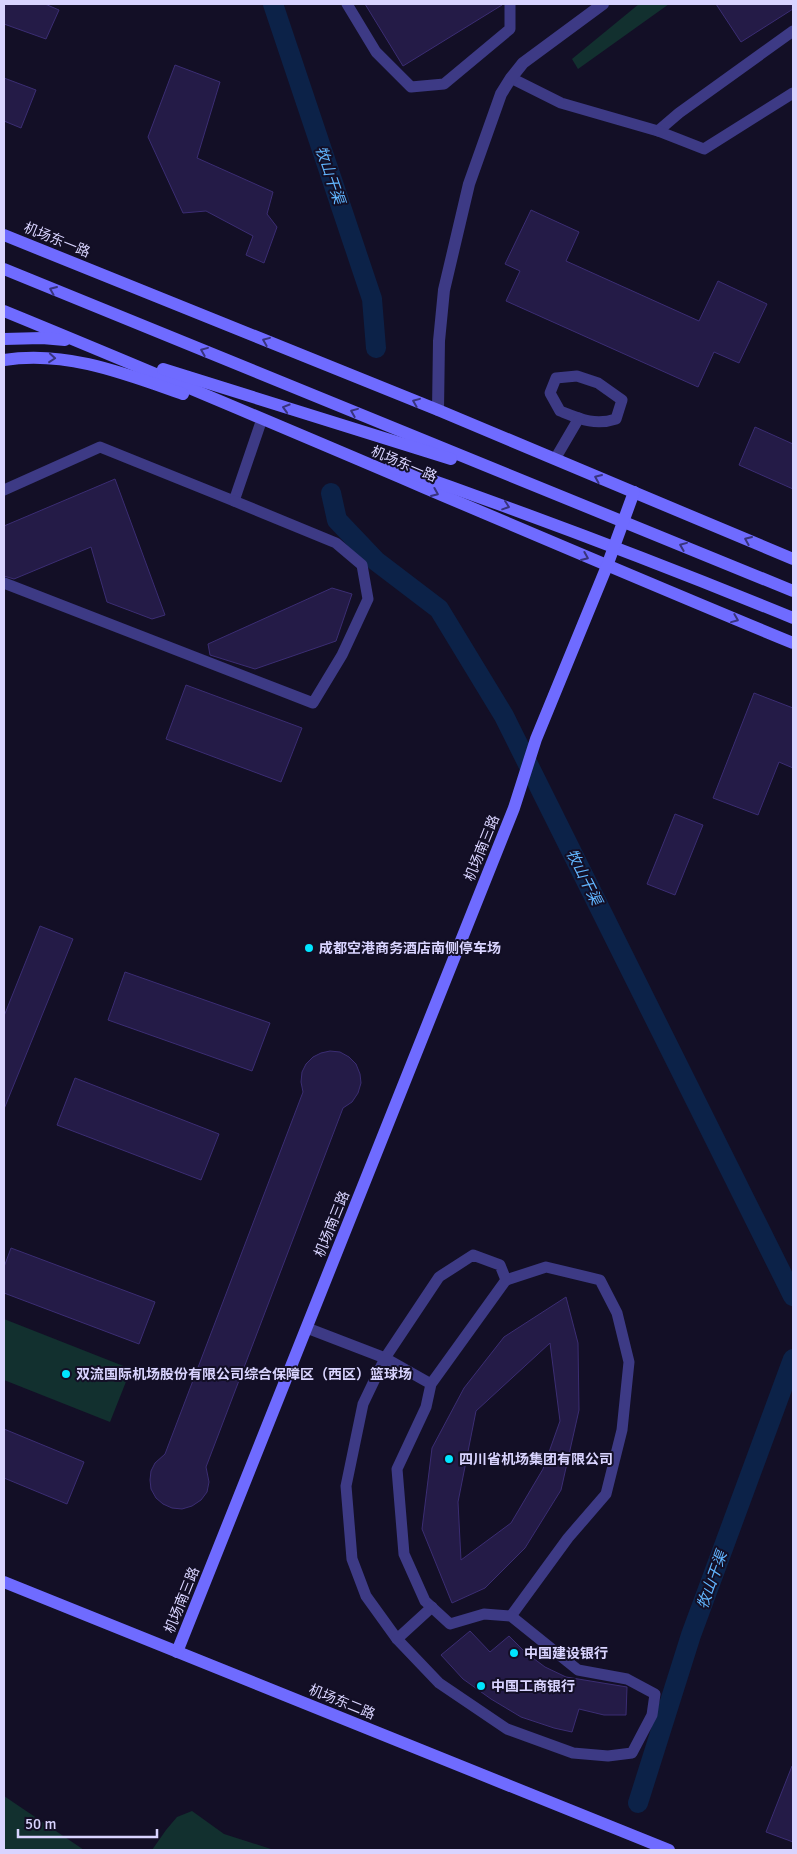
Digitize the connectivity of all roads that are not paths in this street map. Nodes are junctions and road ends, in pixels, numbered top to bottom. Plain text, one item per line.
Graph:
1 (347, 4) edge
2 (510, 4) edge
3 (603, 4) edge
4 (793, 31) edge
5 (510, 78) junction
6 (793, 93) edge
7 (658, 131) junction
8 (4, 235) edge
9 (4, 269) edge
10 (4, 311) edge
11 (4, 339) edge
12 (4, 360) edge
13 (438, 410) junction
14 (579, 418) junction
15 (262, 419) junction
16 (555, 459) junction
17 (533, 485) junction
18 (4, 490) edge
19 (634, 492) junction
20 (234, 501) junction
21 (793, 559) edge
22 (607, 566) junction
23 (4, 583) edge
24 (793, 590) edge
25 (793, 618) edge
26 (793, 643) edge
27 (506, 1280) junction
28 (306, 1328) junction
29 (385, 1358) junction
30 (431, 1384) junction
31 (4, 1582) edge
32 (432, 1608) junction
33 (511, 1616) junction
34 (397, 1639) junction
35 (177, 1652) junction
36 (669, 1850) edge

1 - 2 lane
3 - 5 street
4 - 7 lane
5 - 7 lane
5 - 13 street
6 - 7 lane
13 -> 8 street, 机场东一路
17 -> 9 street
10 - 15 street, 机场东一路
17 -> 11 street
12 -> 25 street
13 - 16 street, 机场东一路
14 - 14 lane
14 - 16 lane
15 - 20 lane
15 -> 22 street, 机场东一路
19 -> 16 street, 机场东一路
24 -> 17 street
18 - 20 lane
21 -> 19 street, 机场东一路
19 - 22 street, 机场南三路
20 - 23 lane
22 -> 26 street, 机场东一路
22 - 28 street, 机场南三路
27 - 29 lane
27 - 30 lane
27 - 33 lane
28 - 29 lane
28 - 35 street, 机场南三路
29 - 30 lane
29 - 34 lane
30 - 32 lane
31 - 35 street, 机场东二路
32 - 33 lane
32 - 34 lane
33 - 34 lane
35 - 36 street, 机场东二路

